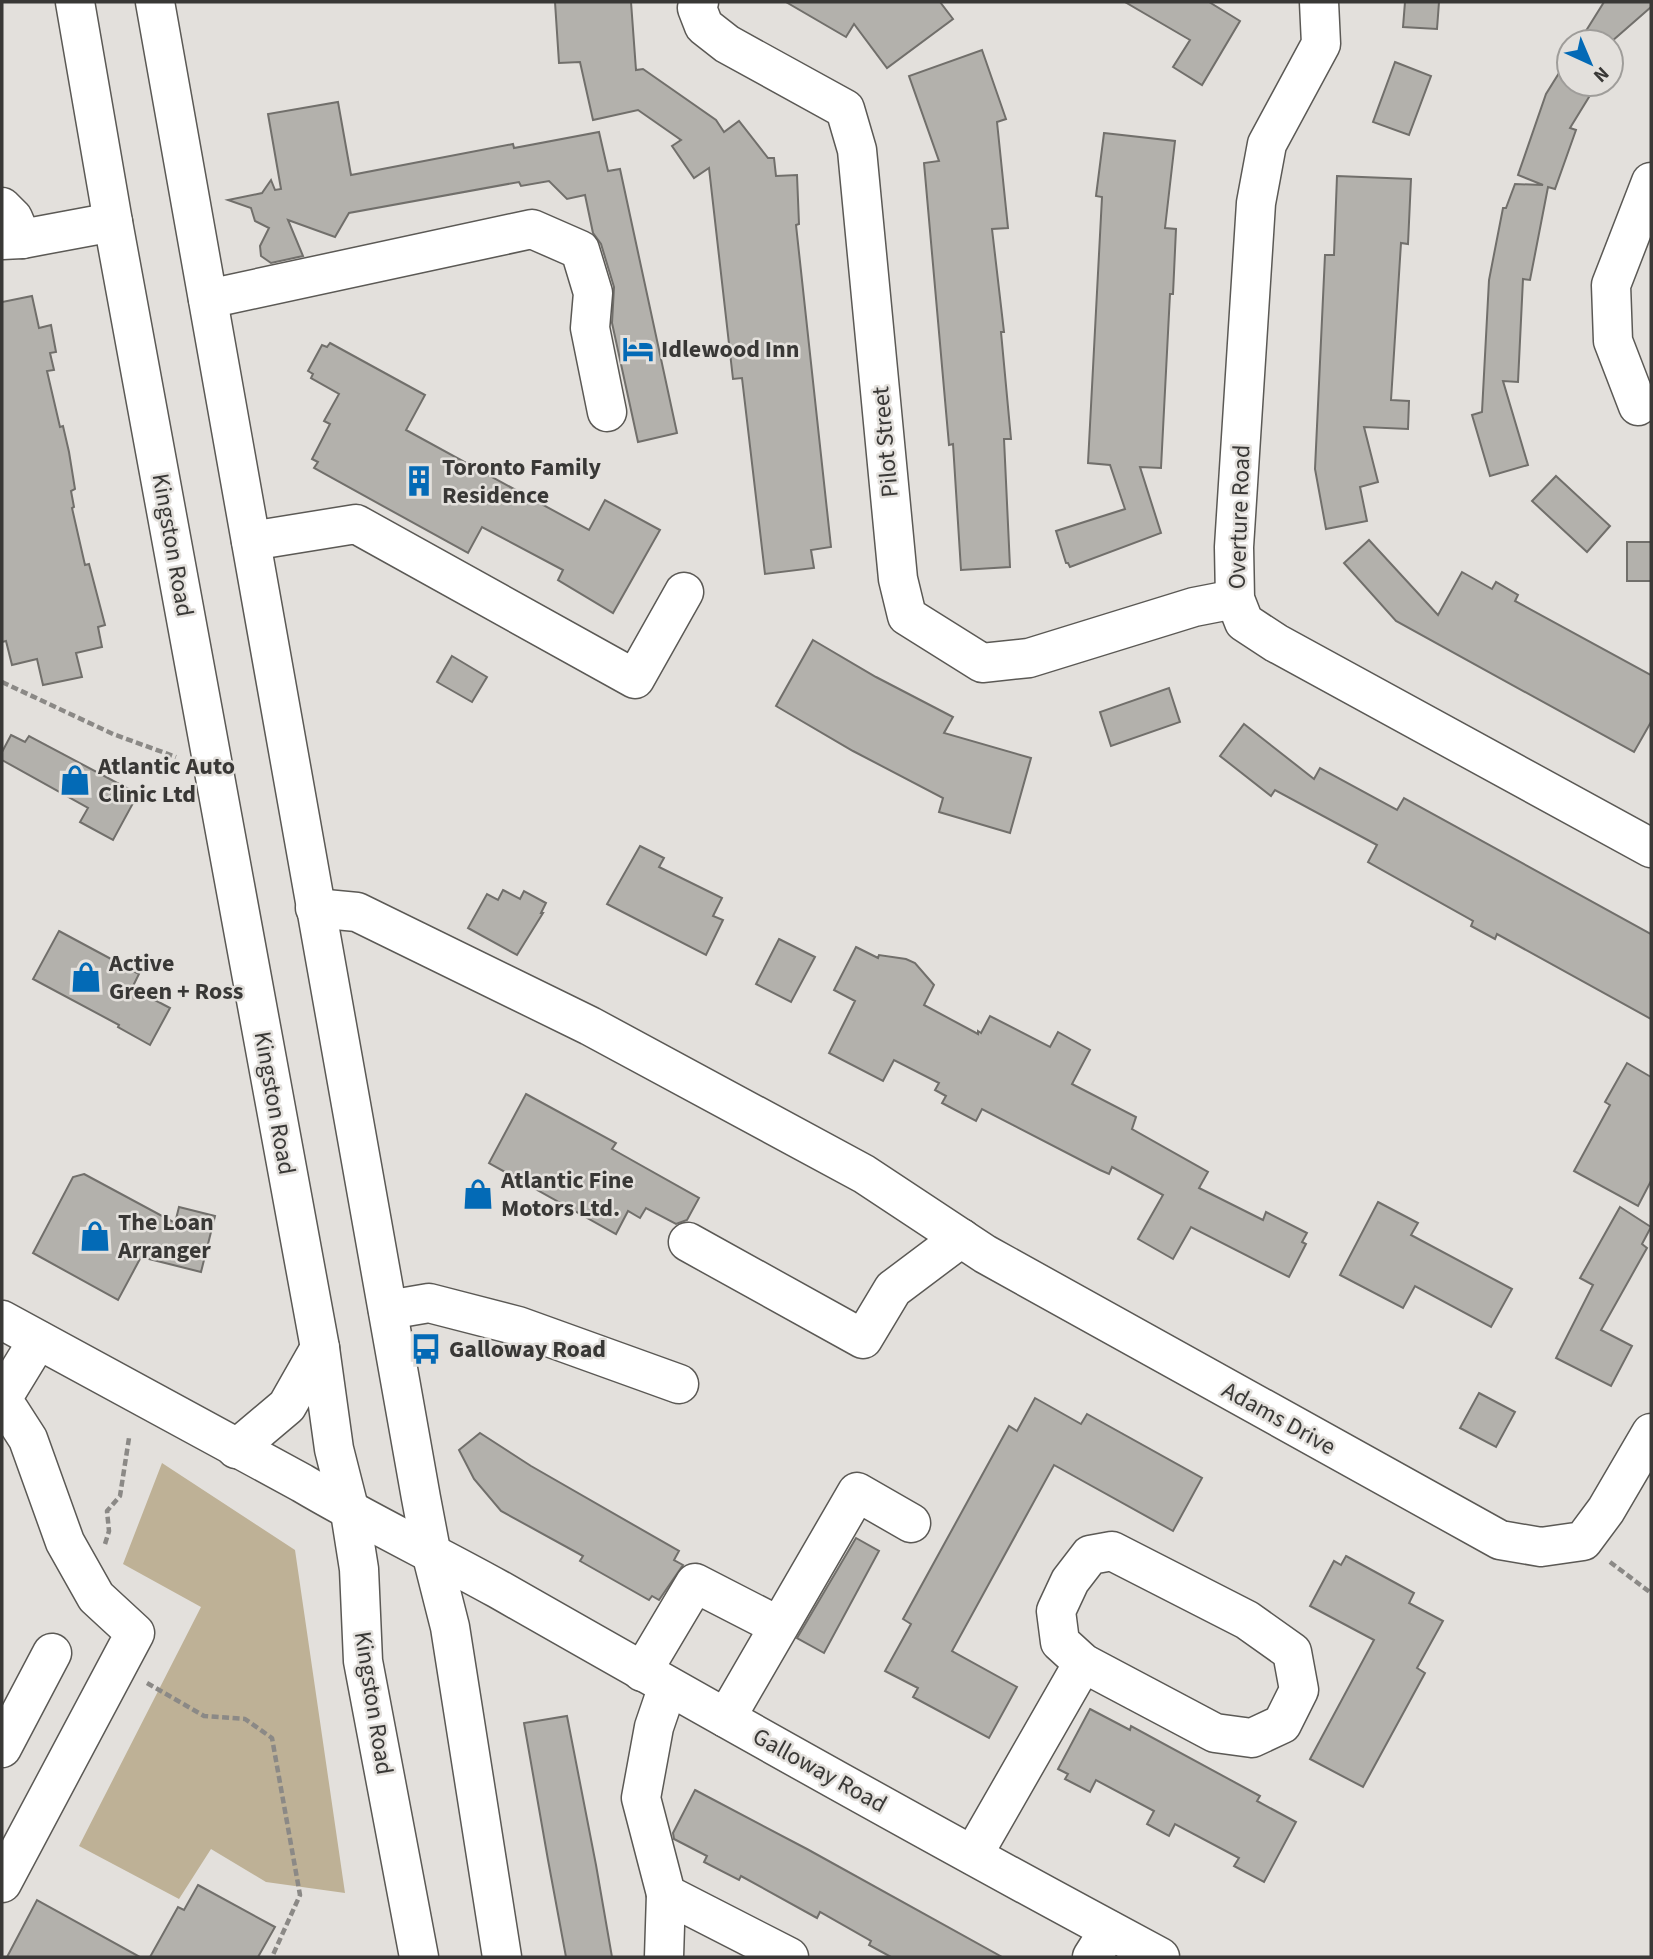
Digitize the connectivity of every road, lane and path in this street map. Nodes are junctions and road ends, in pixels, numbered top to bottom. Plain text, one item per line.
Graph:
1 (75, 2) edge
2 (155, 2) edge
3 (699, 2) edge
4 (1319, 2) edge
5 (1651, 182) edge
6 (2, 207) edge
7 (113, 222) junction
8 (12, 239) edge
9 (208, 299) junction
10 (1638, 406) dead end
11 (607, 412) dead end
12 (251, 541) junction
13 (684, 593) dead end
14 (1235, 599) junction
15 (2, 682) edge
16 (184, 759) dead end
17 (1651, 848) edge
18 (315, 908) junction
19 (688, 1242) dead end
20 (973, 1246) junction
21 (388, 1310) junction
22 (2, 1320) edge
23 (38, 1340) junction
24 (320, 1348) junction
25 (679, 1384) dead end
26 (2, 1399) edge
27 (2, 1405) edge
28 (1651, 1433) edge
29 (129, 1438) dead end
30 (236, 1449) junction
31 (349, 1512) junction
32 (911, 1523) dead end
33 (1584, 1541) junction
34 (432, 1556) junction
35 (1651, 1593) edge
36 (96, 1597) junction
37 (769, 1621) dead end
38 (52, 1653) dead end
39 (1083, 1663) junction
40 (118, 1666) junction
41 (655, 1679) junction
42 (726, 1718) junction
43 (2, 1748) edge
44 (973, 1855) junction
45 (2, 1883) edge
46 (666, 1894) junction
47 (1100, 1943) edge
48 (272, 1957) edge
49 (419, 1957) edge
50 (502, 1957) edge
51 (664, 1957) edge
52 (789, 1957) edge
53 (1160, 1957) edge

1 - 7 street, Kingston Road
2 - 9 street
3 - 14 street, Pilot Street
4 - 14 street, Overture Road
5 - 10 street
6 - 8 street
7 - 8 street
7 - 24 street, Kingston Road
9 - 11 street
9 - 12 street
12 - 13 street
12 - 18 street
14 - 17 street, Overture Road
15 - 16 path
18 - 20 street, Adams Drive
18 - 21 street
19 - 20 street
20 - 33 street, Adams Drive
21 - 25 street
21 - 34 street
22 - 23 street, Galloway Road
23 - 26 street
23 - 30 street, Galloway Road
24 - 30 street
24 - 31 street, Kingston Road
27 - 36 street
28 - 33 street
29 - 36 path
30 - 31 street, Galloway Road
31 - 34 street, Galloway Road
31 - 49 street, Kingston Road
32 - 42 street
33 - 35 path
34 - 41 street, Galloway Road
34 - 50 street
36 - 40 street
37 - 41 street
38 - 43 street
39 - 39 street
39 - 44 street
40 - 45 street
40 - 48 path
41 - 42 street, Galloway Road
41 - 46 street
42 - 44 street, Galloway Road
44 - 47 street, Galloway Road
46 - 51 street
46 - 52 street
47 - 53 street, Galloway Road

